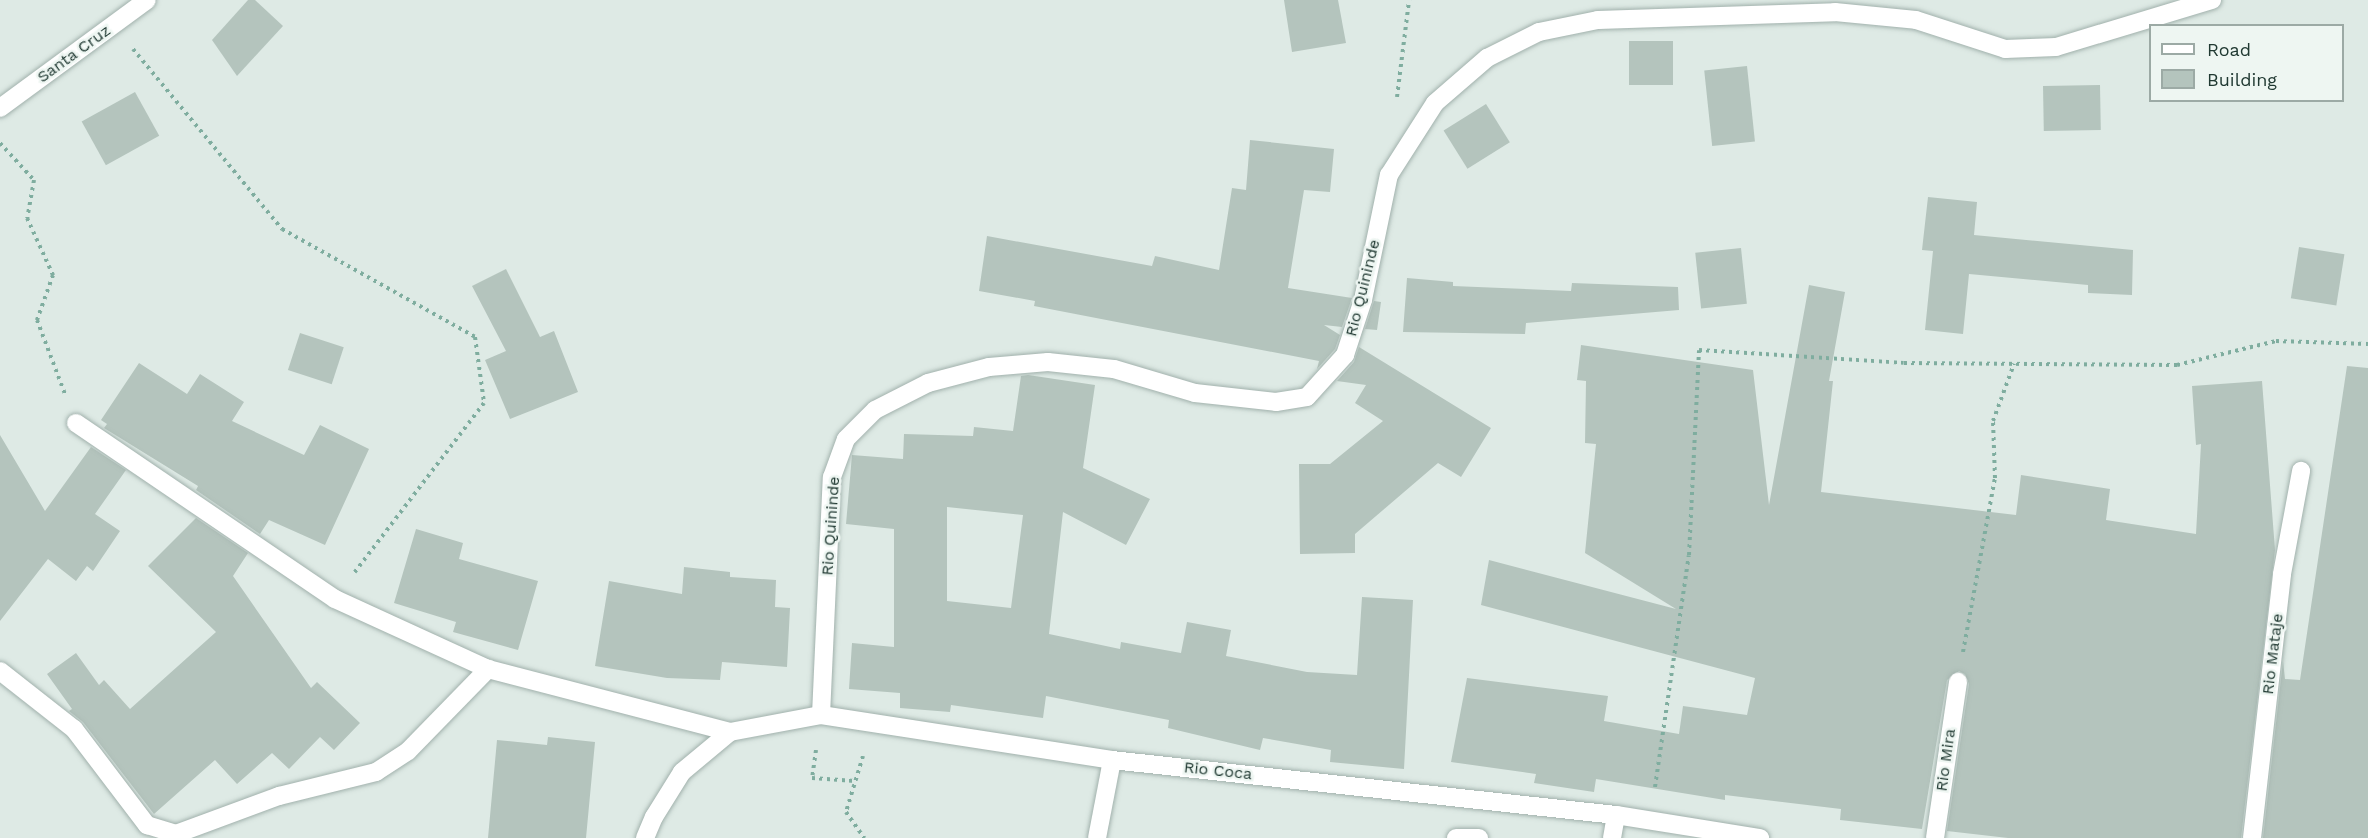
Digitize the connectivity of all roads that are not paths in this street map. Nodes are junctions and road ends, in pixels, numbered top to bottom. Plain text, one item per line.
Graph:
1 (147, 0) edge
2 (2212, 0) edge
3 (0, 108) edge
4 (76, 423) road end
5 (2301, 471) dead end
6 (488, 669) junction
7 (0, 671) edge
8 (1958, 682) road end
9 (821, 715) junction
10 (730, 732) junction
11 (1112, 760) junction
12 (1616, 815) junction
13 (645, 838) edge
14 (1097, 838) edge
15 (1456, 838) edge
16 (1479, 838) edge
17 (1612, 838) edge
18 (1760, 838) edge
19 (1935, 838) edge
20 (2252, 838) edge

1 - 3 street, Santa Cruz
2 - 9 street, Rio Quininde
4 - 6 street
5 - 20 street, Rio Mataje
6 - 7 street
6 - 10 street
8 - 19 street, Rio Mira
9 - 10 street
9 - 11 street, Rio Coca
10 - 13 street
11 - 12 street, Rio Coca
11 - 14 street
12 - 17 street
12 - 18 street, Rio Coca
15 - 16 street

